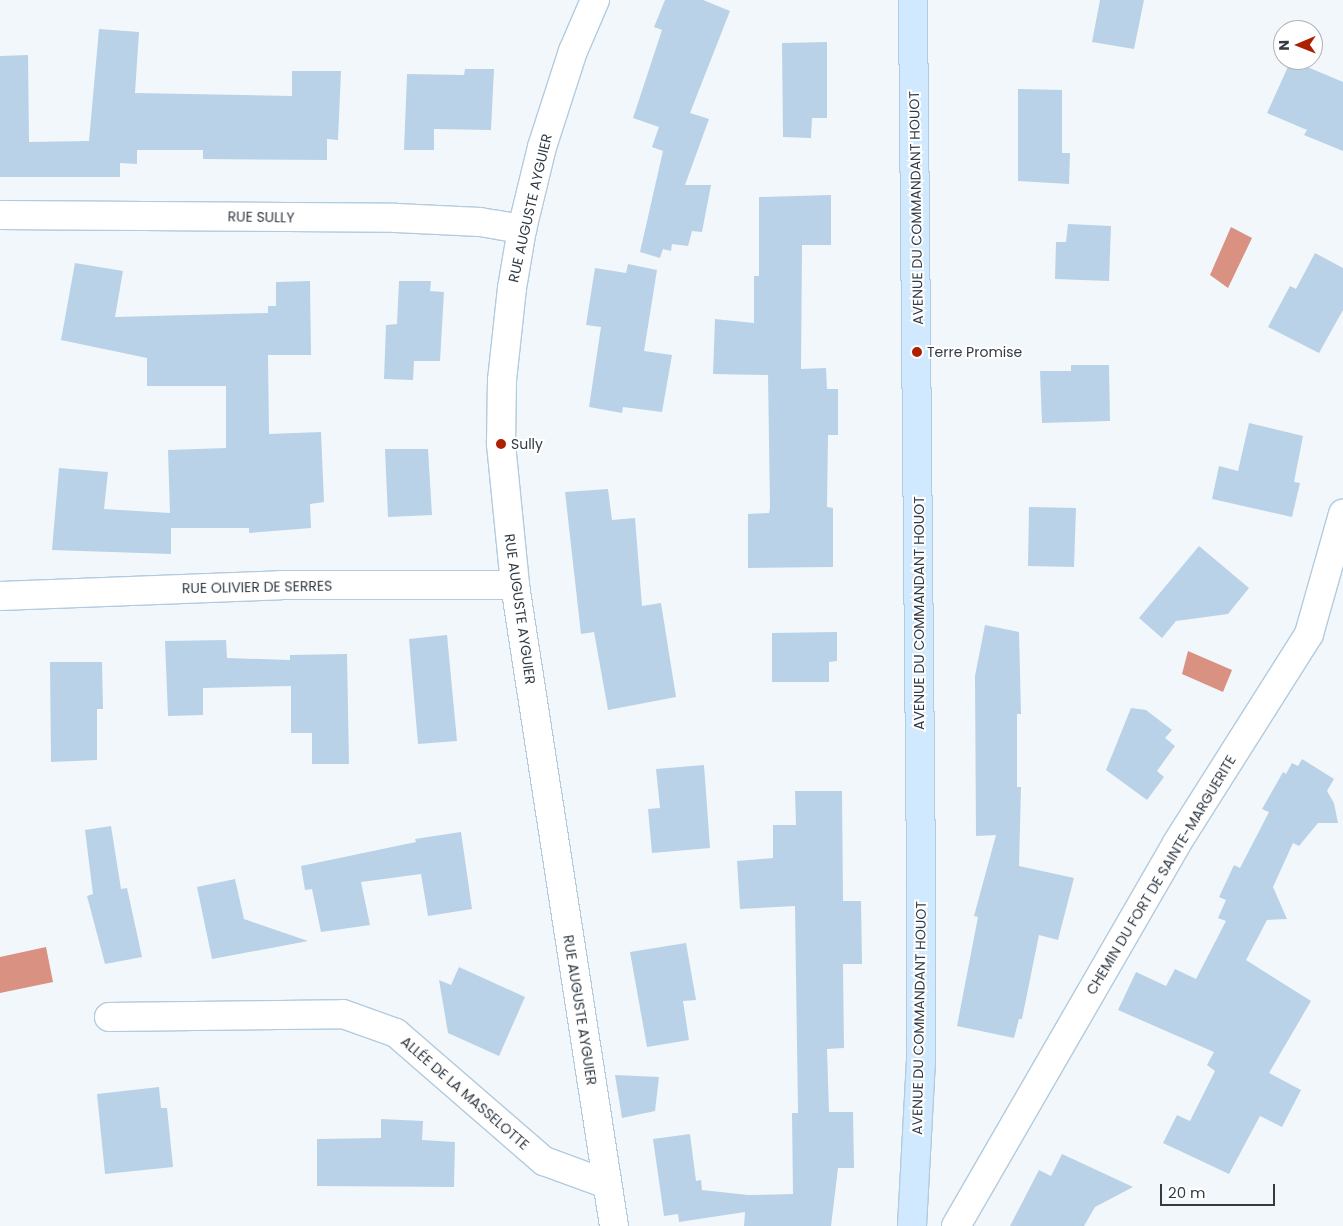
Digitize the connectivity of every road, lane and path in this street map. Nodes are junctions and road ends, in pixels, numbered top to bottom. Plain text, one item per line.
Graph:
1 (595, 0) edge
2 (914, 0) edge
3 (0, 215) edge
4 (522, 229) junction
5 (1343, 514) edge
6 (515, 585) junction
7 (0, 596) edge
8 (109, 1018) dead end
9 (607, 1184) junction
10 (614, 1226) edge
11 (912, 1226) edge
12 (956, 1226) edge

1 - 4 street, RUE AUGUSTE AYGUIER
2 - 11 main road, AVENUE DU COMMANDANT HOUOT
3 - 4 street, RUE SULLY
4 - 6 street, RUE AUGUSTE AYGUIER
5 - 12 street, CHEMIN DU FORT DE SAINTE-MARGUERITE
6 - 7 street, RUE OLIVIER DE SERRES
6 - 9 street, RUE AUGUSTE AYGUIER
8 - 9 street, ALLÉE DE LA MASSELOTTE
9 - 10 street, RUE AUGUSTE AYGUIER

